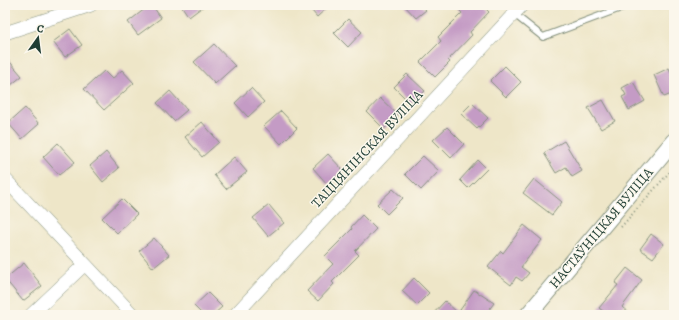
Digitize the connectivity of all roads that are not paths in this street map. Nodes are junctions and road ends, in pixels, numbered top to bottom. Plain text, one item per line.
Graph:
1 (90, 5) edge
2 (629, 5) edge
3 (518, 10) edge
4 (5, 33) edge
5 (674, 141) edge
6 (5, 179) edge
7 (85, 264) junction
8 (31, 315) edge
9 (133, 315) edge
10 (235, 315) edge
11 (528, 315) edge

1 - 4 street
2 - 3 lane
3 - 10 street, ТАЦЦЯНІНСКАЯ ВУЛІЦА
5 - 11 street, НАСТАЎНІЦКАЯ ВУЛІЦА
6 - 7 street
7 - 8 street
7 - 9 street

